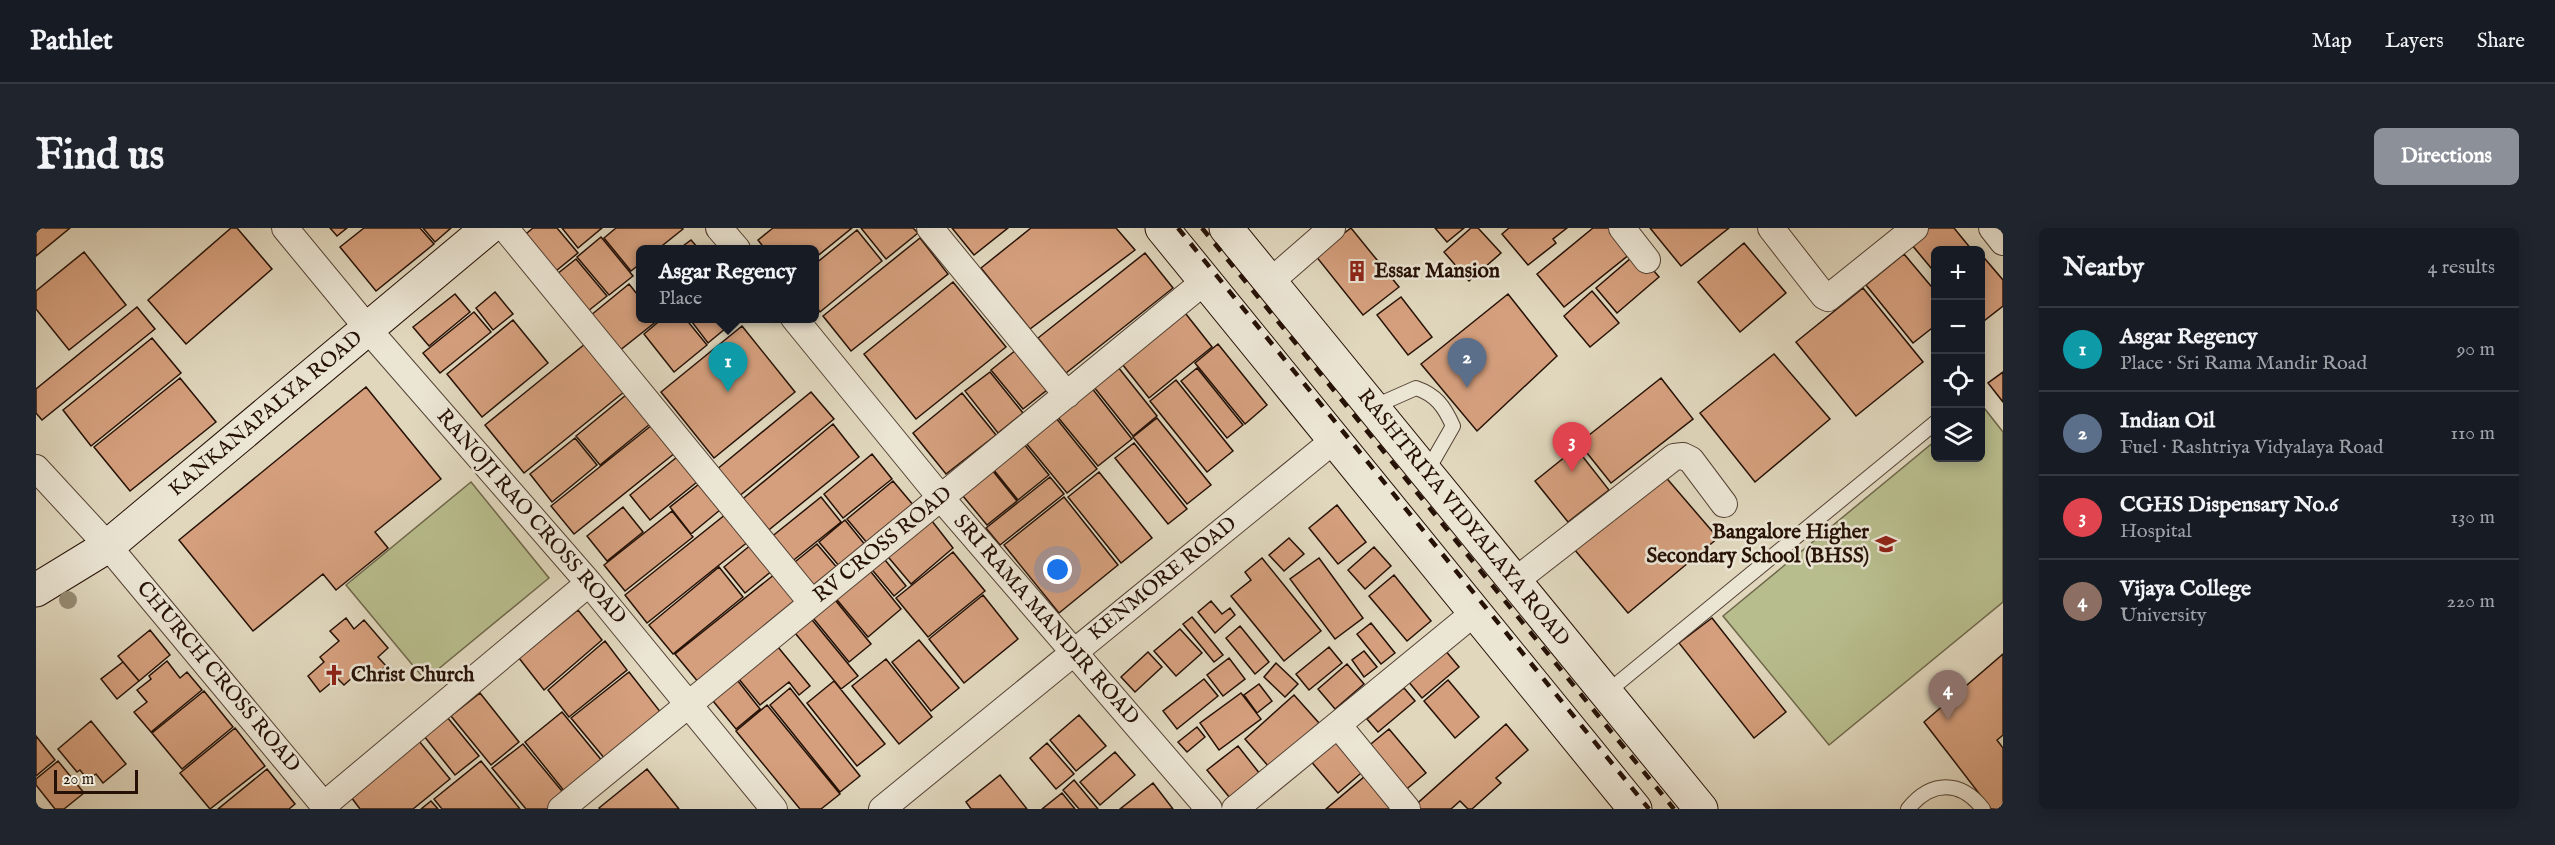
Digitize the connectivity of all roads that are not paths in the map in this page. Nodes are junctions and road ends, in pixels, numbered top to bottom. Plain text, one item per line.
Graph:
1 (285, 228) edge
2 (488, 228) edge
3 (505, 228) edge
4 (719, 228) edge
5 (930, 228) edge
6 (1162, 228) edge
7 (1226, 228) edge
8 (1332, 228) edge
9 (1622, 228) edge
10 (1771, 228) edge
11 (1915, 228) edge
12 (1992, 228) edge
13 (2003, 242) edge
14 (734, 245) edge
15 (1647, 261) dead end
16 (1205, 281) junction
17 (1270, 282) junction
18 (798, 323) edge
19 (368, 328) junction
20 (1067, 394) junction
21 (1373, 407) junction
22 (1931, 425) edge
23 (1333, 441) junction
24 (36, 468) edge
25 (1426, 473) junction
26 (941, 498) junction
27 (1724, 504) dead end
28 (108, 546) junction
29 (1515, 582) junction
30 (589, 583) junction
31 (36, 590) edge
32 (812, 603) junction
33 (1474, 613) junction
34 (1073, 653) junction
35 (1606, 693) junction
36 (688, 705) junction
37 (1338, 725) junction
38 (326, 807) edge
39 (1406, 808) edge
40 (561, 809) edge
41 (774, 809) edge
42 (882, 809) edge
43 (1209, 809) edge
44 (1235, 809) edge
45 (1635, 809) edge
46 (1701, 809) edge
47 (1908, 809) edge
48 (1983, 809) edge

1 - 19 street, RANOJI RAO CROSS ROAD
2 - 19 main road, KANKANAPALYA ROAD
3 - 32 street
4 - 14 street
5 - 20 street
6 - 16 main road
7 - 17 main road, RASHTRIYA VIDYALAYA ROAD
8 - 17 street
9 - 15 street
10 - 11 street
12 - 13 street
16 - 20 street, RV CROSS ROAD
16 - 23 main road
17 - 21 main road, RASHTRIYA VIDYALAYA ROAD
18 - 26 street, SRI RAMA MANDIR ROAD
19 - 28 main road, KANKANAPALYA ROAD
19 - 30 street, RANOJI RAO CROSS ROAD
20 - 26 street, RV CROSS ROAD
21 - 25 main road, RASHTRIYA VIDYALAYA ROAD
21 - 25 lane
22 - 35 lane
23 - 33 main road
23 - 34 street, KENMORE ROAD
24 - 28 street, CHURCH CROSS ROAD
25 - 29 main road, RASHTRIYA VIDYALAYA ROAD
26 - 32 street, RV CROSS ROAD
26 - 34 street, SRI RAMA MANDIR ROAD
27 - 29 street
28 - 31 main road, KANKANAPALYA ROAD
28 - 38 street, CHURCH CROSS ROAD
29 - 35 main road, RASHTRIYA VIDYALAYA ROAD
30 - 36 street, RANOJI RAO CROSS ROAD
30 - 38 street
32 - 36 street, RV CROSS ROAD
33 - 37 street
33 - 45 main road
34 - 42 street, KENMORE ROAD
34 - 43 street, SRI RAMA MANDIR ROAD
35 - 46 main road, RASHTRIYA VIDYALAYA ROAD
36 - 40 street, RV CROSS ROAD
36 - 41 street, RANOJI RAO CROSS ROAD
37 - 39 street
37 - 44 street
47 - 48 lane

